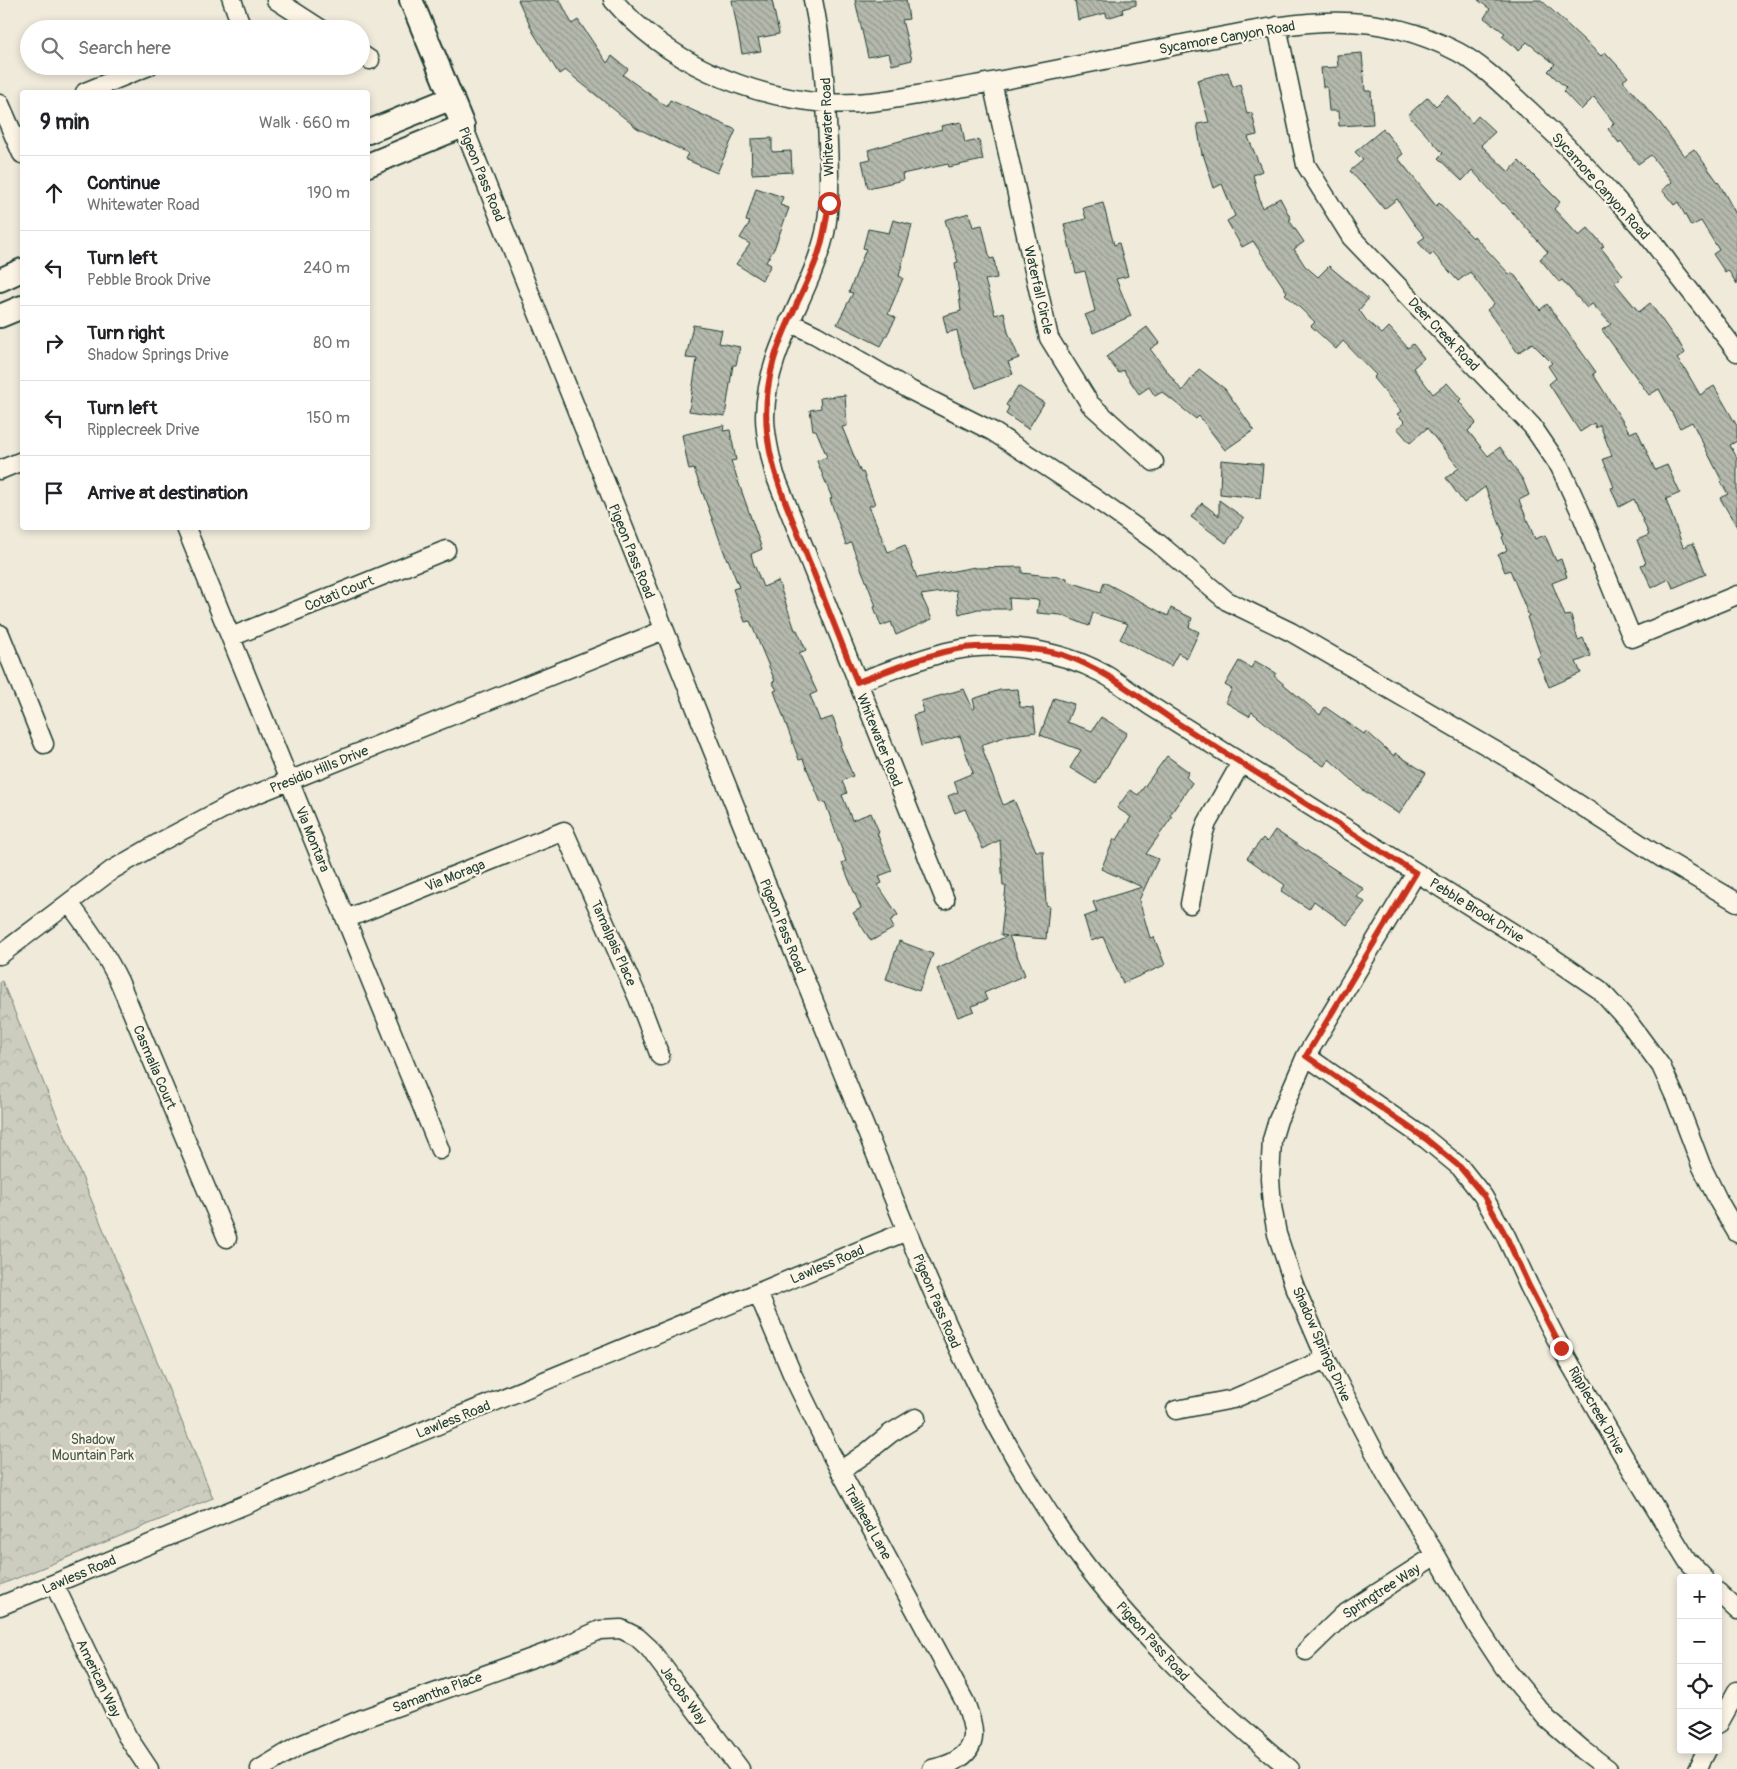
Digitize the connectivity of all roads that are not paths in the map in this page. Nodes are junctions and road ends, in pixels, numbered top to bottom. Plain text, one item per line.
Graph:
1 (232, 0) edge
2 (276, 0) edge
3 (411, 0) edge
4 (613, 0) edge
5 (813, 0) edge
6 (238, 20) edge
7 (307, 20) edge
8 (1277, 26) junction
9 (127, 75) edge
10 (992, 82) junction
11 (90, 90) edge
12 (452, 98) junction
13 (826, 103) junction
14 (0, 104) edge
15 (16, 121) edge
16 (463, 126) junction
17 (370, 131) edge
18 (20, 143) edge
19 (370, 164) edge
20 (20, 271) edge
21 (0, 280) edge
22 (20, 292) edge
23 (0, 300) edge
24 (20, 308) edge
25 (0, 316) edge
26 (789, 322) junction
27 (1737, 352) edge
28 (20, 462) edge
29 (1154, 462) dead end
30 (0, 470) edge
31 (187, 530) edge
32 (446, 550) dead end
33 (1737, 595) edge
34 (664, 630) junction
35 (0, 634) edge
36 (231, 637) junction
37 (857, 682) junction
38 (44, 744) dead end
39 (1241, 763) junction
40 (290, 781) junction
41 (564, 831) joint
42 (1416, 873) junction
43 (945, 900) dead end
44 (1737, 902) edge
45 (69, 903) junction
46 (1190, 904) dead end
47 (346, 919) junction
48 (0, 955) edge
49 (660, 1056) dead end
50 (1306, 1056) junction
51 (440, 1150) dead end
52 (907, 1231) junction
53 (1737, 1233) edge
54 (227, 1238) dead end
55 (758, 1292) junction
56 (1326, 1359) junction
57 (1176, 1410) dead end
58 (916, 1418) dead end
59 (840, 1471) junction
60 (1436, 1555) junction
61 (1700, 1574) edge
62 (54, 1584) junction
63 (1722, 1596) edge
64 (0, 1606) edge
65 (1737, 1610) edge
66 (621, 1628) joint
67 (1306, 1651) dead end
68 (1737, 1691) edge
69 (1722, 1718) edge
70 (1705, 1754) edge
71 (149, 1769) edge
72 (260, 1769) edge
73 (740, 1769) edge
74 (932, 1769) edge
75 (1290, 1769) edge
76 (1608, 1769) edge
77 (1698, 1769) edge

1 - 6 street
2 - 7 street
3 - 12 main road, Pigeon Pass Road
4 - 13 street, Sycamore Canyon Road
5 - 13 street, Whitewater Road
8 - 10 street, Sycamore Canyon Road
8 - 27 street, Sycamore Canyon Road
8 - 33 street, Deer Creek Road
9 - 11 street
10 - 13 street, Sycamore Canyon Road
10 - 29 street, Waterfall Circle
12 - 16 main road, Pigeon Pass Road
12 - 17 main road
13 - 26 street, Whitewater Road
14 - 15 street
15 - 18 street
16 - 19 main road
16 - 34 street, Pigeon Pass Road
20 - 21 main road
22 - 23 main road
24 - 25 main road
26 - 37 street, Whitewater Road
26 - 44 street
28 - 30 street
31 - 36 street, Via Montara
32 - 36 street, Cotati Court
34 - 40 street, Presidio Hills Drive
34 - 52 street, Pigeon Pass Road
35 - 38 street
36 - 40 street, Via Montara
37 - 39 street, Pebble Brook Drive
37 - 43 street, Whitewater Road
39 - 42 street, Pebble Brook Drive
39 - 46 street
40 - 45 street, Presidio Hills Drive
40 - 47 street, Via Montara
41 - 47 street, Via Moraga
41 - 49 street, Tamalpais Place
42 - 50 street, Shadow Springs Drive
42 - 53 street, Pebble Brook Drive
45 - 48 street, Presidio Hills Drive
45 - 54 street, Casmalia Court
47 - 51 street, Via Montara
50 - 56 street, Shadow Springs Drive
50 - 61 street, Ripplecreek Drive
52 - 55 street, Lawless Road
52 - 75 street, Pigeon Pass Road
55 - 59 street, Trailhead Lane
55 - 62 street, Lawless Road
56 - 57 street
56 - 60 street, Shadow Springs Drive
58 - 59 street
59 - 74 street, Trailhead Lane
60 - 67 street, Springtree Way
60 - 76 street, Shadow Springs Drive
62 - 64 street, Lawless Road
62 - 71 street, American Way
63 - 65 street
66 - 72 street, Samantha Place
66 - 73 street, Jacobs Way
68 - 69 street
70 - 77 street

